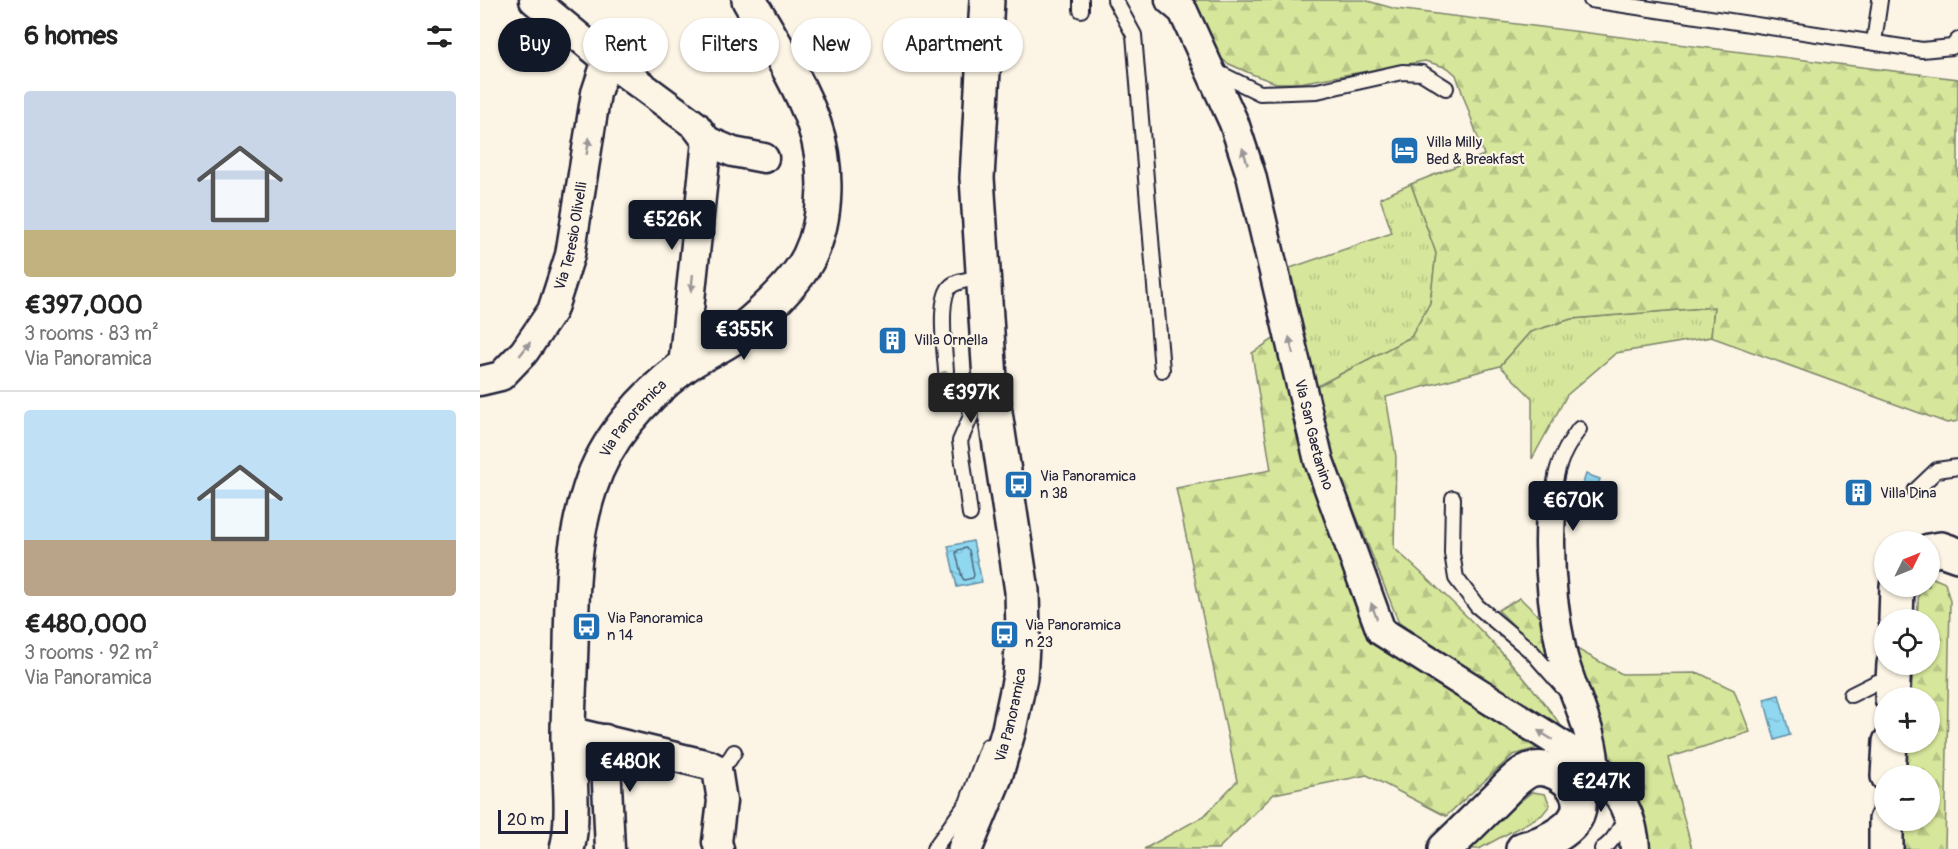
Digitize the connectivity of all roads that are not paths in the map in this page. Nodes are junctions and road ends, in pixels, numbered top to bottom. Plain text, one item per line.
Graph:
1 (534, 0) edge
2 (749, 0) edge
3 (987, 0) edge
4 (1114, 0) edge
5 (1170, 0) edge
6 (1592, 0) edge
7 (1880, 0) edge
8 (1958, 40) edge
9 (583, 41) edge
10 (1874, 42) junction
11 (1208, 68) junction
12 (602, 72) edge
13 (622, 72) edge
14 (1446, 88) dead end
15 (707, 141) junction
16 (764, 158) dead end
17 (983, 277) junction
18 (684, 366) junction
19 (1162, 370) dead end
20 (946, 371) dead end
21 (990, 379) junction
22 (480, 381) edge
23 (1580, 429) dead end
24 (1958, 467) edge
25 (1915, 491) dead end
26 (1453, 498) dead end
27 (1551, 511) joint
28 (969, 514) dead end
29 (1940, 549) edge
30 (1958, 554) edge
31 (1893, 682) edge
32 (1851, 695) dead end
33 (1578, 705) junction
34 (1011, 722) junction
35 (568, 731) junction
36 (605, 739) junction
37 (1595, 766) junction
38 (1579, 800) junction
39 (1626, 810) junction
40 (1886, 831) edge
41 (567, 849) edge
42 (610, 849) edge
43 (720, 849) edge
44 (934, 849) edge
45 (965, 849) edge
46 (1445, 849) edge
47 (1523, 849) edge
48 (1602, 849) edge
49 (1635, 849) edge
50 (1886, 849) edge

1 - 9 street
2 - 18 street, Via Panoramica
3 - 17 street, Via Panoramica
4 - 19 lane
5 - 11 street, Via San Gaetanino
6 - 10 lane
7 - 10 lane
8 - 10 lane
11 - 14 lane
37 -> 11 street, Via San Gaetanino
22 -> 12 street, Via Teresio Olivelli
13 - 15 street
15 - 16 street
15 -> 18 street
17 - 20 lane
17 - 21 street, Via Panoramica
18 - 35 street, Via Panoramica
21 - 28 lane
21 - 34 street, Via Panoramica
23 - 27 lane
24 - 25 lane
26 - 33 lane
27 - 33 street, Via San Gaetanino
29 - 30 street
31 - 32 lane
33 - 37 street, Via San Gaetanino
34 - 44 lane
34 - 45 street, Via Panoramica
35 - 36 street
35 - 41 street, Via Panoramica
36 - 42 street
36 - 43 street
37 - 38 street, Via San Gaetanino
37 - 39 street, Via San Gaetanino
38 - 46 street
38 - 47 street
39 - 48 lane
39 - 49 street, Via San Gaetanino
40 - 50 street

